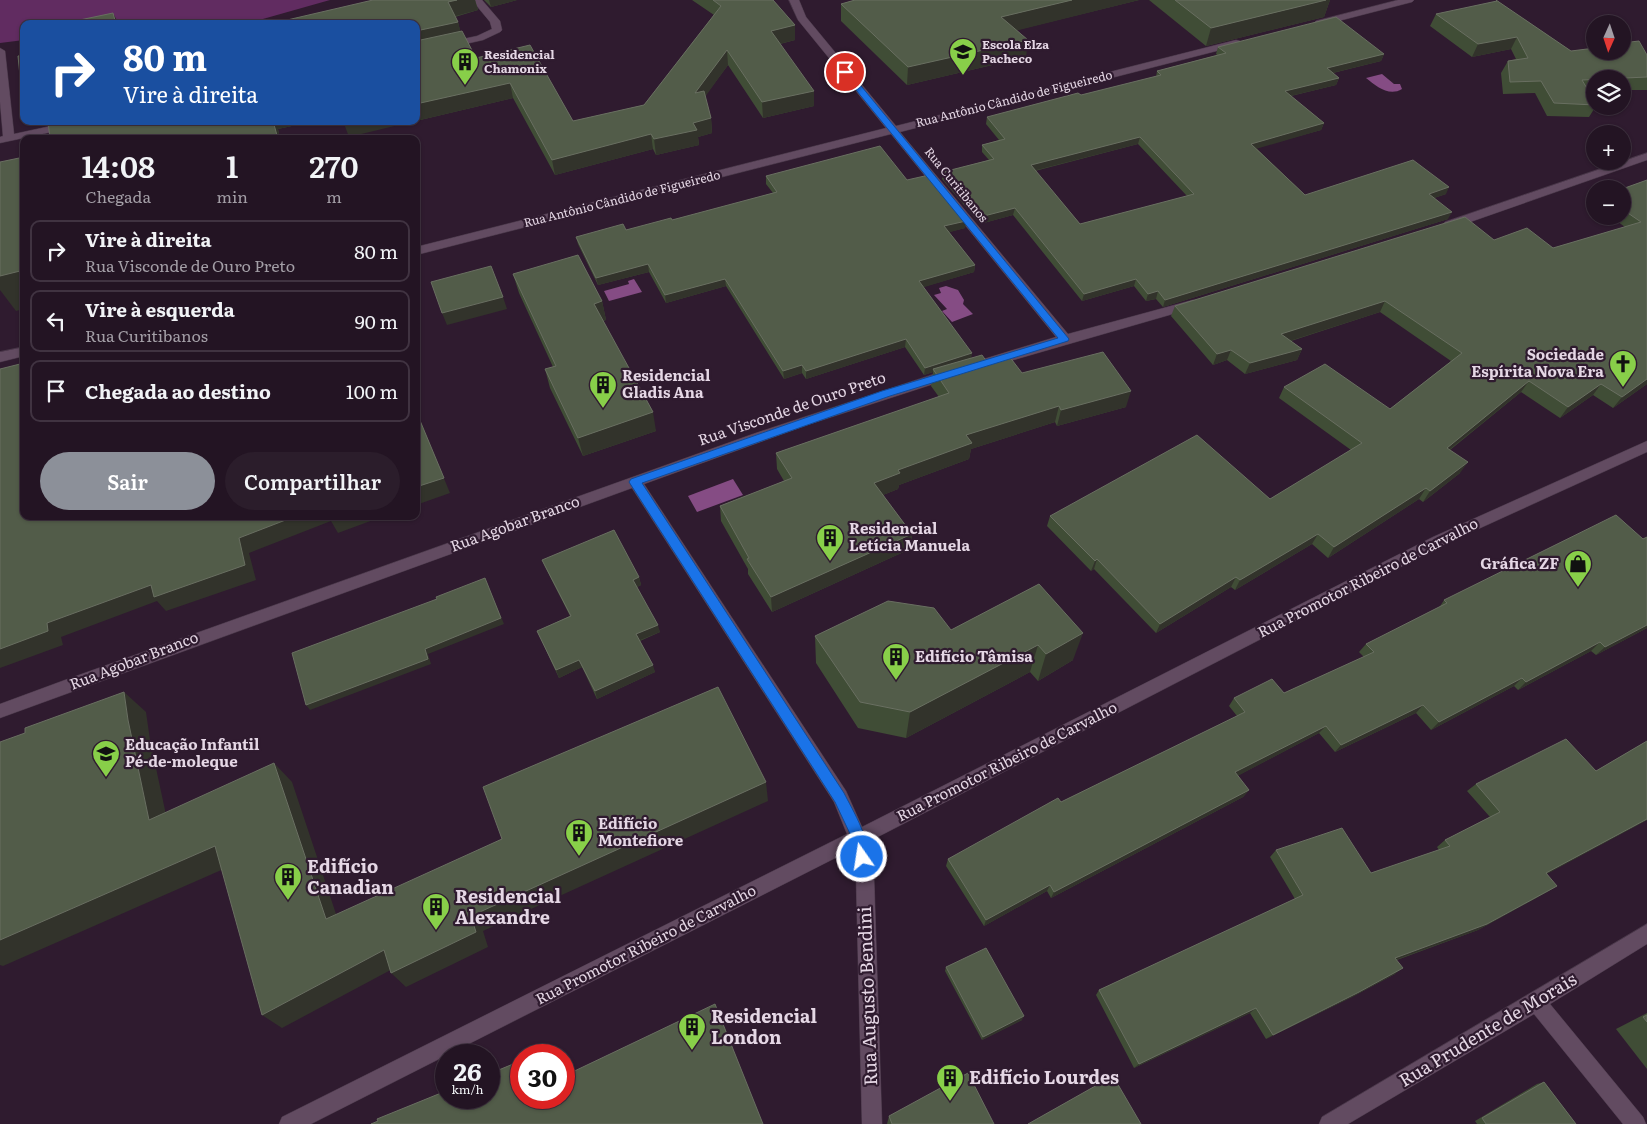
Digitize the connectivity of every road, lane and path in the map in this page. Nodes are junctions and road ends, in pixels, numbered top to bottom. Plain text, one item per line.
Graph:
1 (477, 0) edge
2 (794, 0) edge
3 (1409, 0) edge
4 (1312, 24) edge
5 (1248, 40) edge
6 (0, 51) edge
7 (420, 51) edge
8 (71, 125) edge
9 (893, 129) junction
10 (24, 135) edge
11 (20, 136) edge
12 (5, 139) edge
13 (1647, 156) edge
14 (1433, 230) edge
15 (420, 250) edge
16 (1203, 301) edge
17 (1064, 339) junction
18 (20, 352) edge
19 (0, 357) edge
20 (980, 365) edge
21 (961, 370) edge
22 (1647, 446) edge
23 (635, 482) junction
24 (0, 711) edge
25 (858, 838) junction
26 (1647, 934) edge
27 (1536, 1002) junction
28 (289, 1124) edge
29 (872, 1124) edge
30 (1329, 1124) edge
31 (1636, 1124) edge

1 - 7 street
2 - 9 street, Rua Curitibanos
3 - 4 street
5 - 9 street, Rua Antônio Cândido de Figueiredo
6 - 12 street
8 - 10 street
9 - 15 street, Rua Antônio Cândido de Figueiredo
9 - 17 street, Rua Curitibanos
11 - 12 street
13 - 14 street
16 - 17 street
17 - 20 street
18 - 19 street
21 - 23 street, Rua Visconde de Ouro Preto
22 - 25 street, Rua Promotor Ribeiro de Carvalho
23 - 24 street, Rua Agobar Branco
23 - 25 street
25 - 28 street, Rua Promotor Ribeiro de Carvalho
25 - 29 street, Rua Augusto Bendini
26 - 27 street, Rua Prudente de Morais
27 - 30 street, Rua Prudente de Morais
27 - 31 street

